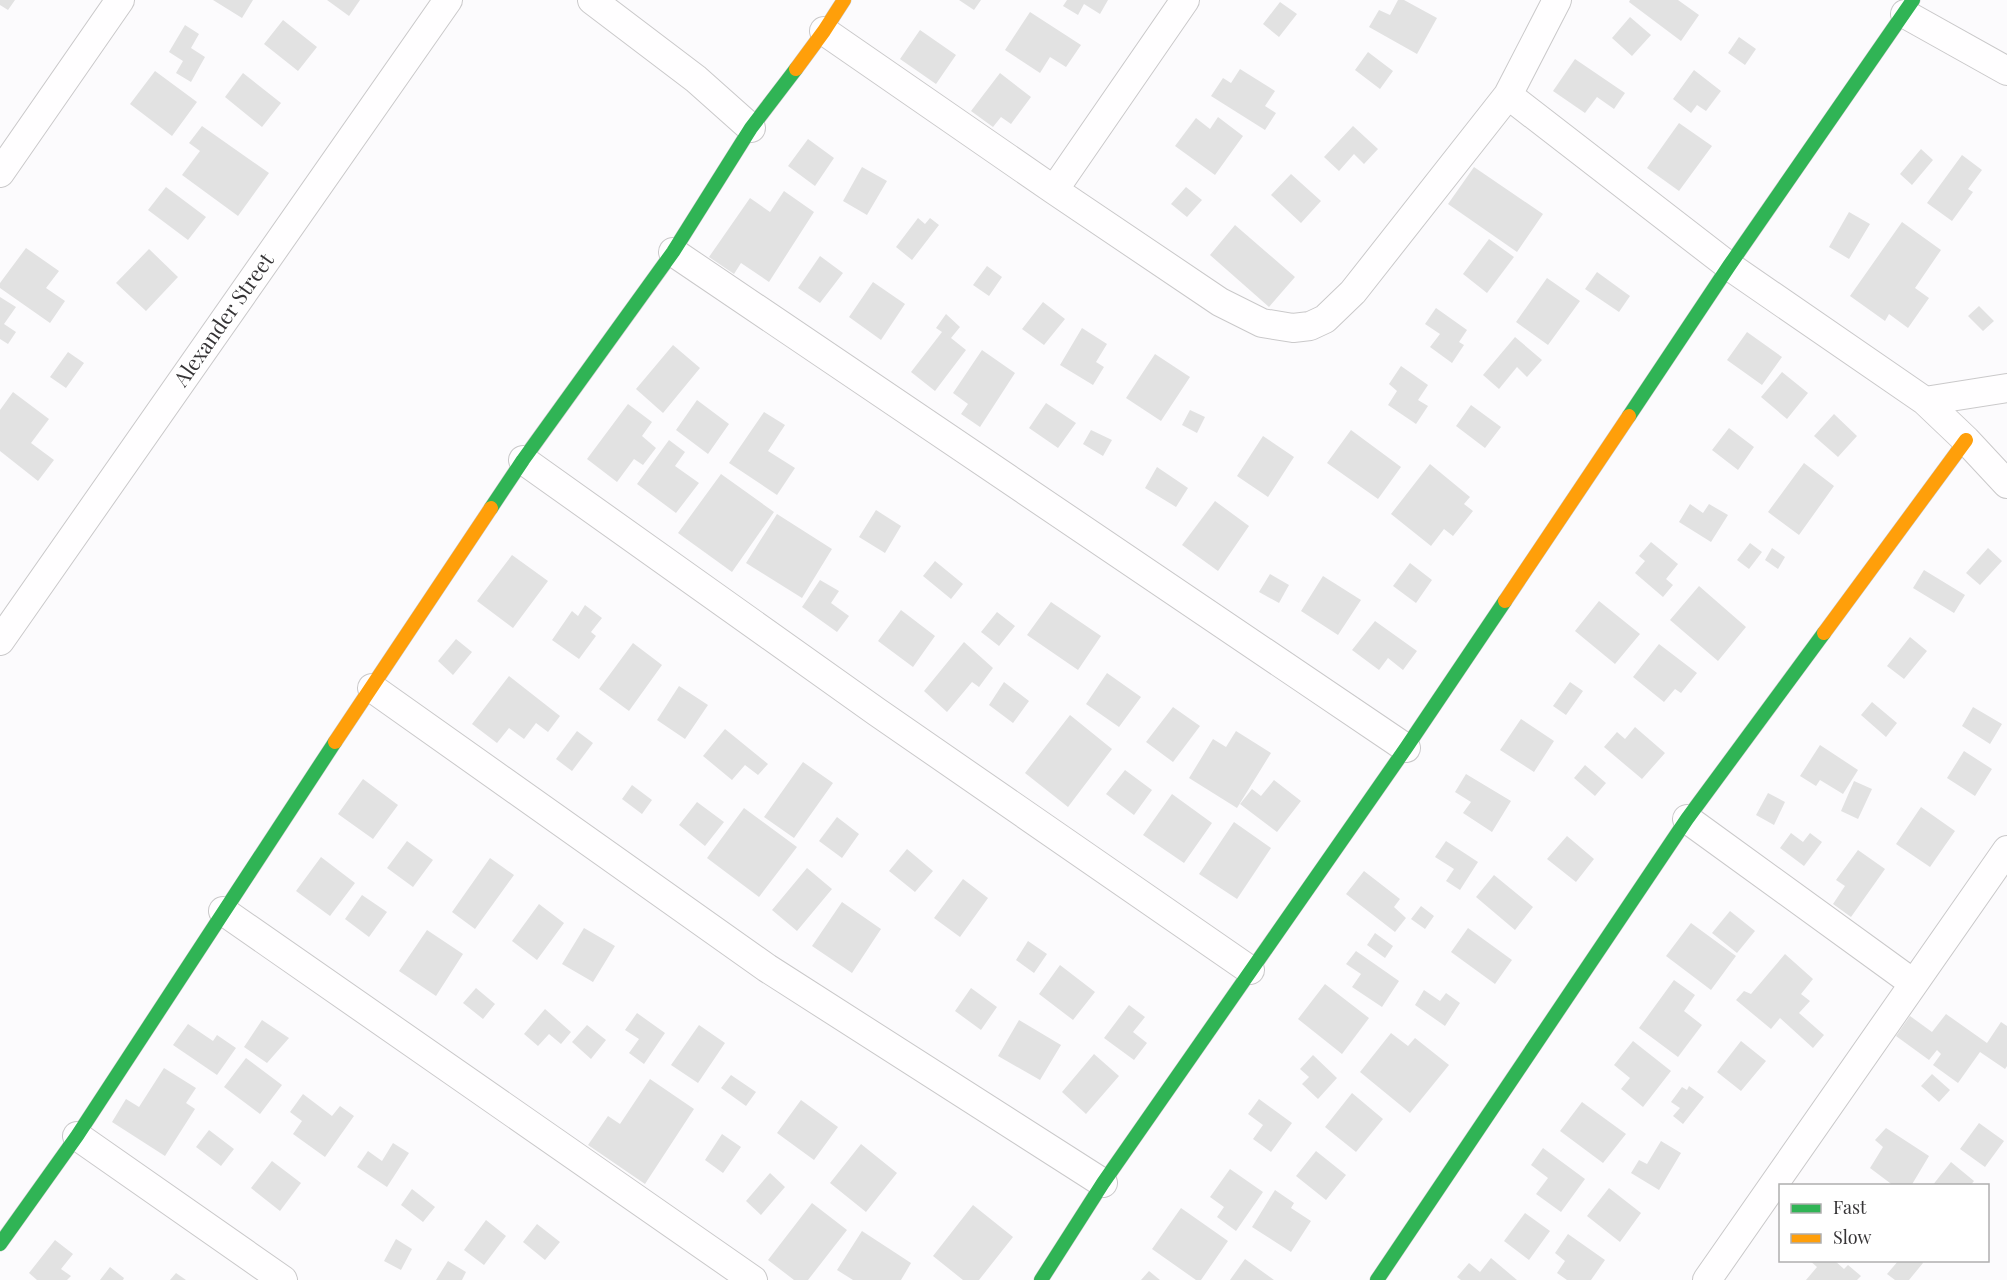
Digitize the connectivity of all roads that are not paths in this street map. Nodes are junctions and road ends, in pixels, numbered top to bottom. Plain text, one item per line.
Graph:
1 (120, 0) edge
2 (448, 0) edge
3 (592, 0) edge
4 (844, 0) edge
5 (1185, 0) edge
6 (1557, 0) edge
7 (1909, 7) edge
8 (824, 31) junction
9 (2007, 71) edge
10 (1508, 95) junction
11 (751, 128) junction
12 (0, 173) edge
13 (1054, 190) junction
14 (673, 252) junction
15 (1729, 266) junction
16 (2007, 388) edge
17 (1925, 401) junction
18 (1966, 440) junction
19 (523, 460) junction
20 (2007, 484) edge
21 (0, 641) edge
22 (372, 688) junction
23 (1406, 748) junction
24 (1687, 819) junction
25 (2007, 850) edge
26 (223, 911) junction
27 (1250, 970) junction
28 (1913, 983) junction
29 (77, 1136) junction
30 (1103, 1183) junction
31 (0, 1244) edge
32 (1050, 1277) edge
33 (283, 1280) edge
34 (753, 1280) edge
35 (1377, 1280) edge
36 (1707, 1280) edge

1 - 12 street
2 - 21 street, Alexander Street
3 - 11 street
4 - 8 street
5 - 13 street
6 - 10 street
7 - 9 street
7 - 15 street
8 - 11 street
8 - 13 street
10 - 13 street
10 - 15 street
11 - 14 street
14 - 19 street
14 - 23 street
15 - 17 street
15 - 23 street
16 - 17 street
17 - 18 street
18 - 20 street
18 - 24 street
19 - 22 street
19 - 27 street
22 - 26 street
22 - 30 street
23 - 27 street
24 - 28 street
24 - 35 street
25 - 28 street
26 - 29 street
26 - 34 street
27 - 30 street
28 - 36 street
29 - 31 street
29 - 33 street
30 - 32 street

